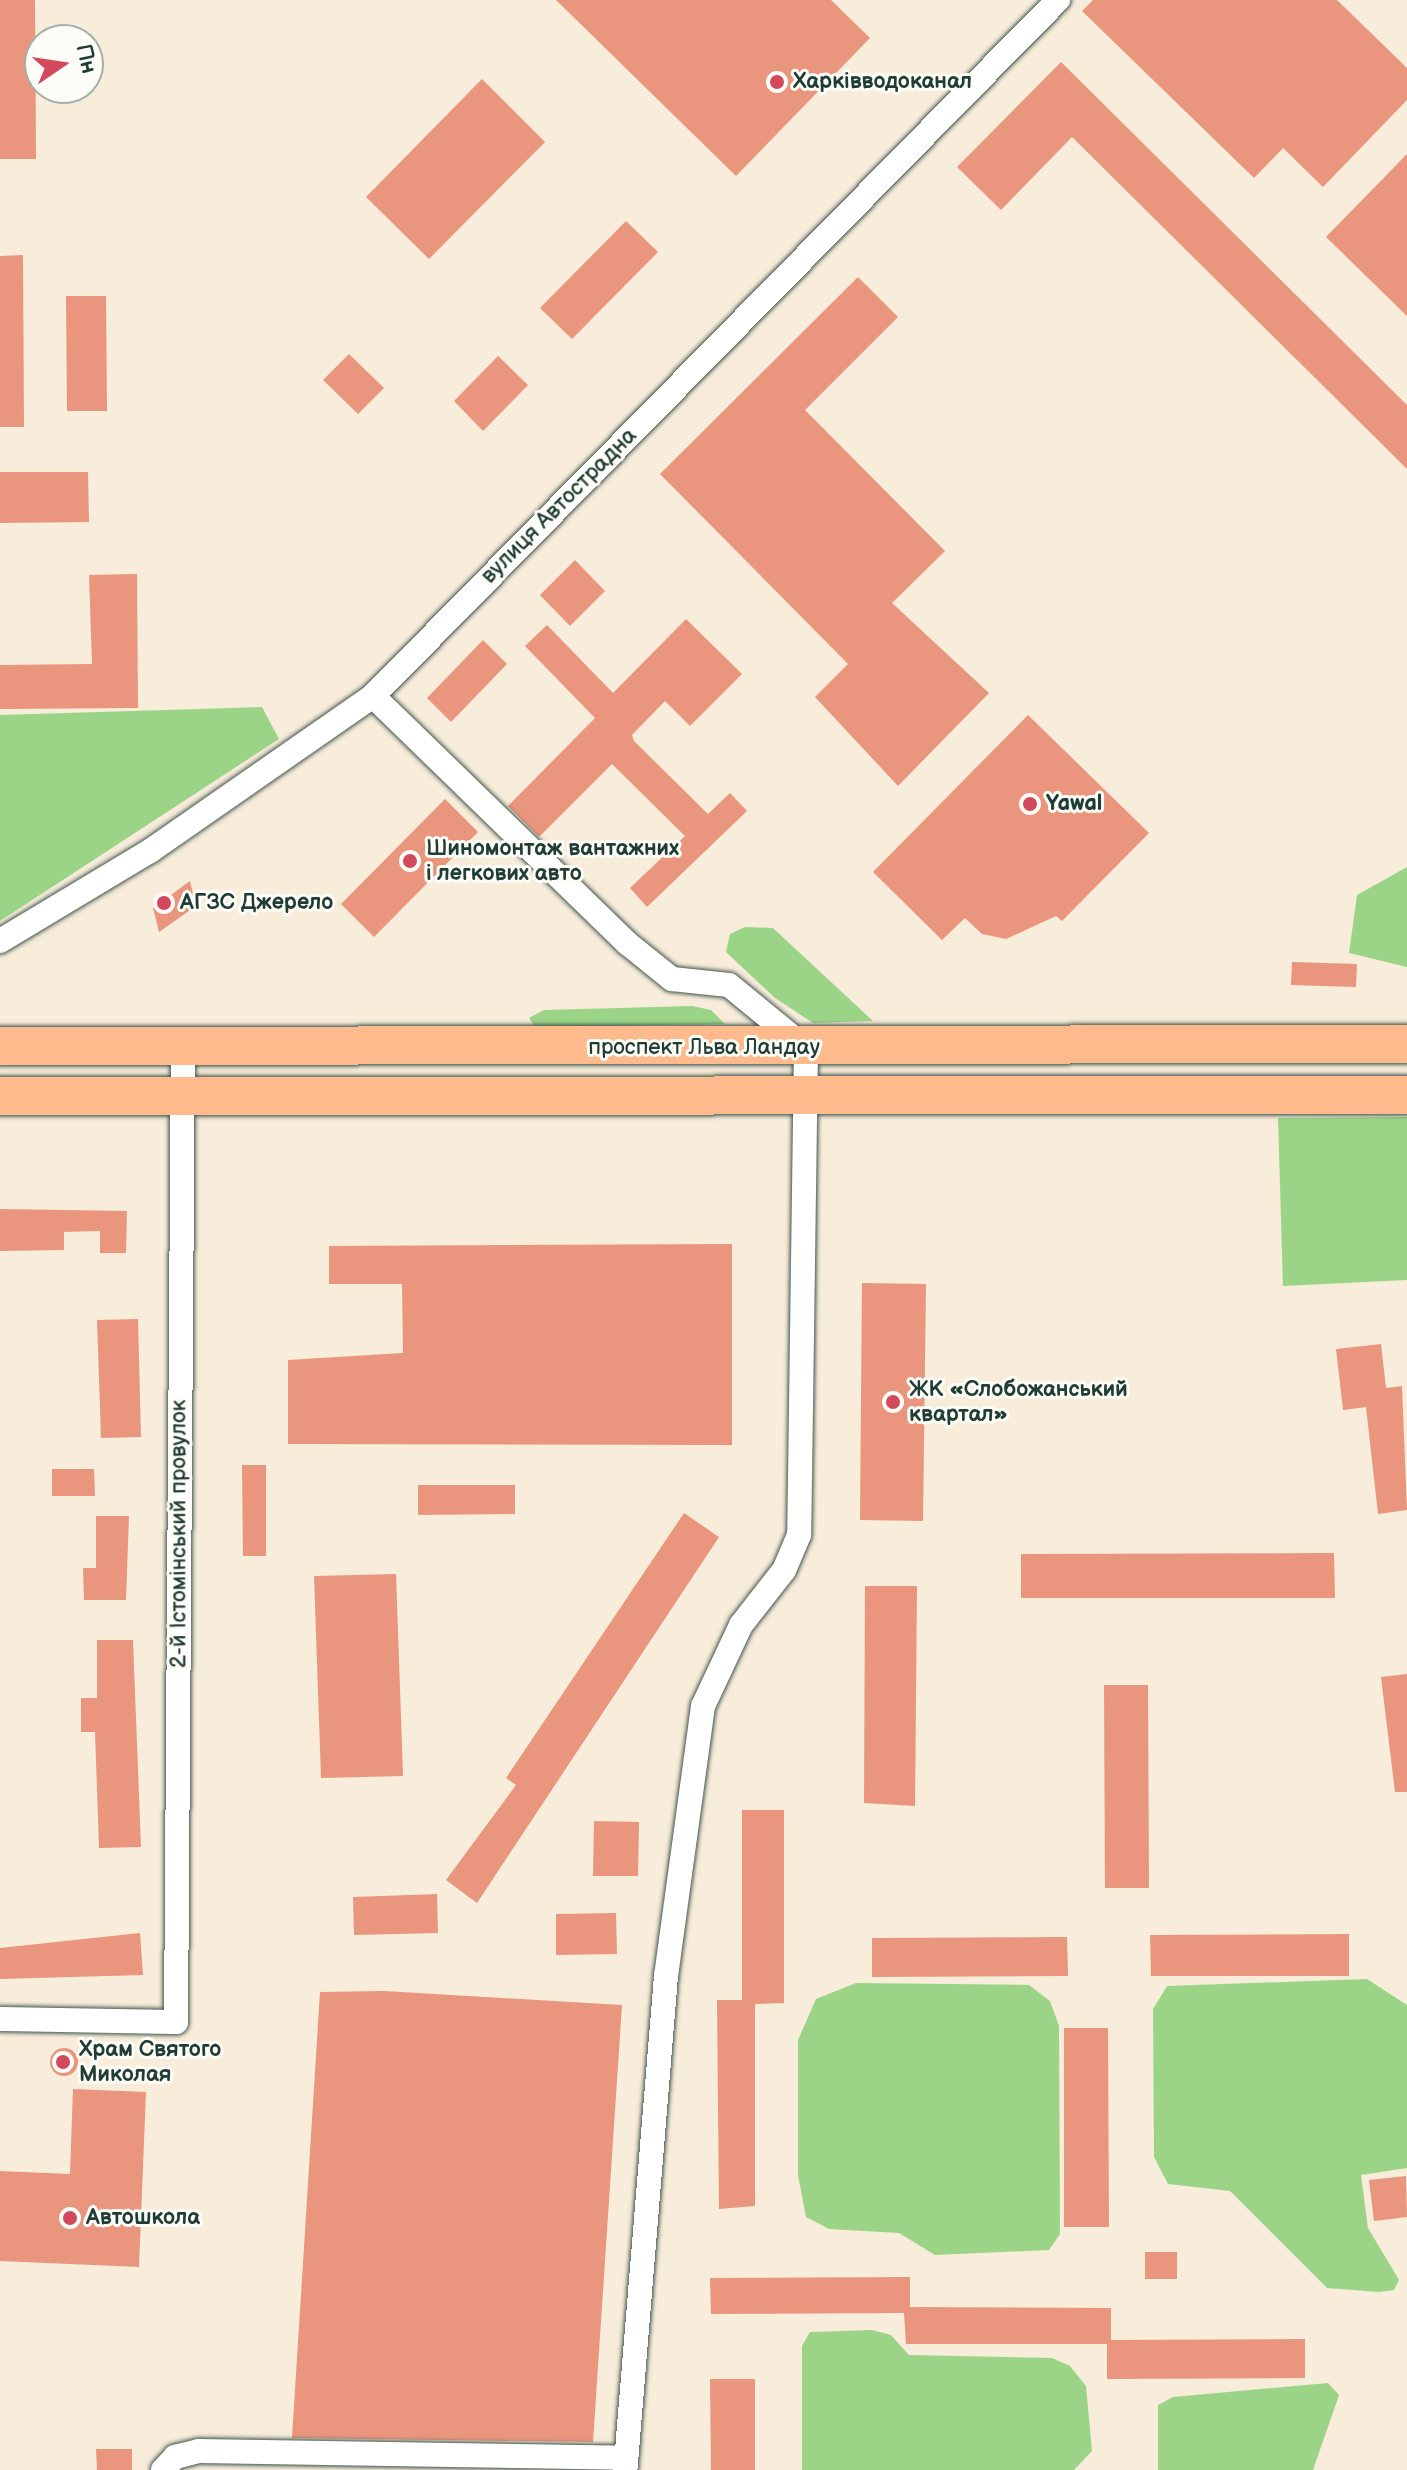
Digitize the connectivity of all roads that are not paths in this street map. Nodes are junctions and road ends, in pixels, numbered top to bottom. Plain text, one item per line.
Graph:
1 (1058, 0) edge
2 (373, 696) junction
3 (0, 941) edge
4 (1407, 1044) edge
5 (0, 1046) edge
6 (183, 1046) junction
7 (806, 1048) junction
8 (1407, 1095) edge
9 (0, 1096) edge
10 (183, 1097) junction
11 (806, 1097) junction
12 (0, 2019) edge
13 (625, 2464) edge
14 (163, 2470) edge

1 - 2 street, вулиця Автострадна
2 - 3 street, вулиця Автострадна
2 - 7 street
4 - 7 main road, проспект Льва Ландау
5 - 6 main road, проспект Льва Ландау
6 - 7 main road, проспект Льва Ландау
6 - 10 street, 2-й Істомінський провулок
7 - 11 street
8 - 11 main road
9 - 10 main road
10 - 11 main road
10 - 12 street, 2-й Істомінський провулок
11 - 13 street
13 - 14 street

